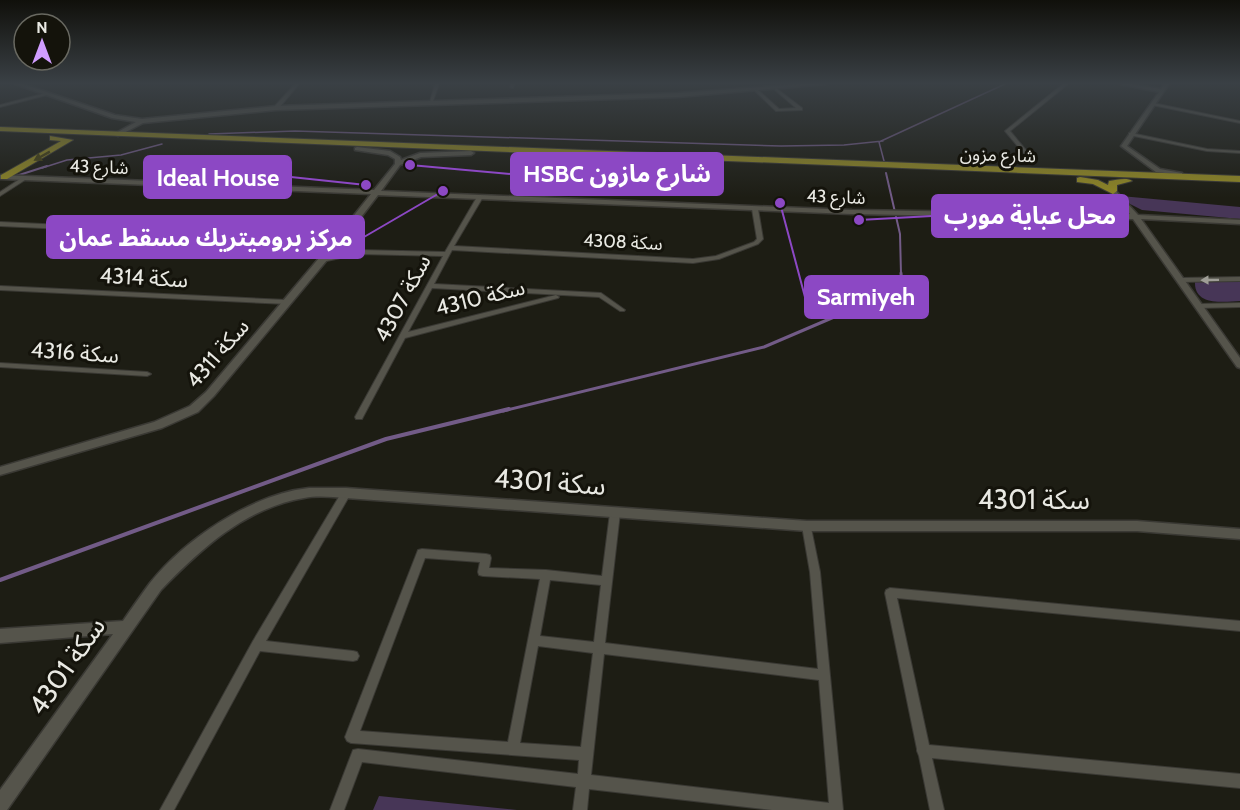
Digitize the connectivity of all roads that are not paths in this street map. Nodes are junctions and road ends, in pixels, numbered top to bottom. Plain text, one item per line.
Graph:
1 (142, 122) edge
2 (1019, 122) edge
3 (1140, 122) edge
4 (0, 129) edge
5 (0, 134) edge
6 (118, 134) junction
7 (1131, 134) junction
8 (357, 149) junction
9 (1240, 152) edge
10 (471, 153) junction
11 (1033, 161) dead end
12 (398, 164) junction
13 (1148, 165) junction
14 (1006, 174) junction
15 (1106, 174) junction
16 (2, 177) edge
17 (26, 178) junction
18 (1230, 178) junction
19 (1149, 179) junction
20 (1240, 181) edge
21 (1113, 191) junction
22 (0, 194) edge
23 (376, 194) junction
24 (480, 197) junction
25 (755, 209) junction
26 (1135, 216) junction
27 (1240, 222) edge
28 (0, 224) edge
29 (339, 240) junction
30 (448, 251) junction
31 (322, 260) junction
32 (1240, 279) edge
33 (1180, 280) junction
34 (429, 286) junction
35 (0, 288) edge
36 (566, 294) junction
37 (287, 302) junction
38 (1240, 305) edge
39 (1198, 306) junction
40 (622, 310) dead end
41 (403, 336) junction
42 (0, 365) edge
43 (1240, 365) edge
44 (147, 374) dead end
45 (358, 417) dead end
46 (0, 471) edge
47 (346, 493) junction
48 (615, 513) junction
49 (807, 526) junction
50 (1240, 534) edge
51 (546, 575) junction
52 (607, 581) junction
53 (1240, 626) edge
54 (126, 627) junction
55 (0, 636) edge
56 (533, 640) junction
57 (257, 645) junction
58 (599, 649) junction
59 (353, 656) dead end
60 (824, 675) junction
61 (513, 748) junction
62 (923, 751) junction
63 (586, 754) junction
64 (583, 781) junction
65 (1240, 781) edge
66 (0, 805) edge
67 (167, 810) edge
68 (337, 810) edge
69 (580, 810) edge
70 (830, 810) edge
71 (836, 810) edge
72 (937, 810) edge

1 - 6 street
2 - 11 street
3 - 7 street
4 - 6 main road, شارع مزون
5 - 8 main road, شارع مزون
5 -> 16 main road
6 - 15 main road, شارع مزون
7 - 9 street
7 - 13 street
8 - 10 main road, شارع مزون
8 - 12 street
10 - 12 street
10 - 14 main road, شارع مزون
12 - 23 street, سكة 4311
13 - 15 street
13 - 18 street
14 - 19 main road, شارع مزون
14 - 21 main road
15 - 18 main road, شارع مزون
16 - 17 street, شارع 43
17 - 22 street
17 - 23 street, شارع 43
18 - 20 main road, شارع مزون
19 - 20 main road, شارع مزون
19 - 21 main road
21 - 26 street
23 - 24 street, شارع 43
23 - 29 street, سكة 4311
24 - 25 street, شارع 43
24 - 30 street, سكة 4307
25 - 26 street, شارع 43
25 - 30 street, سكة 4308
26 - 27 street, شارع 43
26 - 33 street
28 - 29 street
29 - 31 street, سكة 4311
30 - 31 street
30 - 34 street, سكة 4307
31 - 37 street, سكة 4311
32 -> 33 street
33 - 39 street
34 - 36 street, سكة 4310
34 - 41 street, سكة 4307
35 - 37 street, سكة 4314
36 - 40 street, سكة 4310
36 - 41 street, سكة 4310
37 - 46 street, سكة 4311
38 - 39 street
39 - 43 street
41 - 45 street, سكة 4307
42 - 44 street, سكة 4316
47 - 48 street, سكة 4301
47 - 54 street, سكة 4301
47 - 57 street
48 - 49 street, سكة 4301
48 - 52 street
49 - 50 street, سكة 4301
49 - 60 street
51 - 52 street
51 - 56 street
51 - 61 street
52 - 58 street
53 - 62 street
54 - 55 street
54 - 66 street, سكة 4301
56 - 58 street
56 - 61 street
57 - 59 street
57 - 67 street
58 - 60 street
58 - 63 street
60 - 71 street
61 - 63 street
62 - 65 street
62 - 72 street
63 - 64 street
64 - 68 street
64 - 69 street
64 - 70 street

